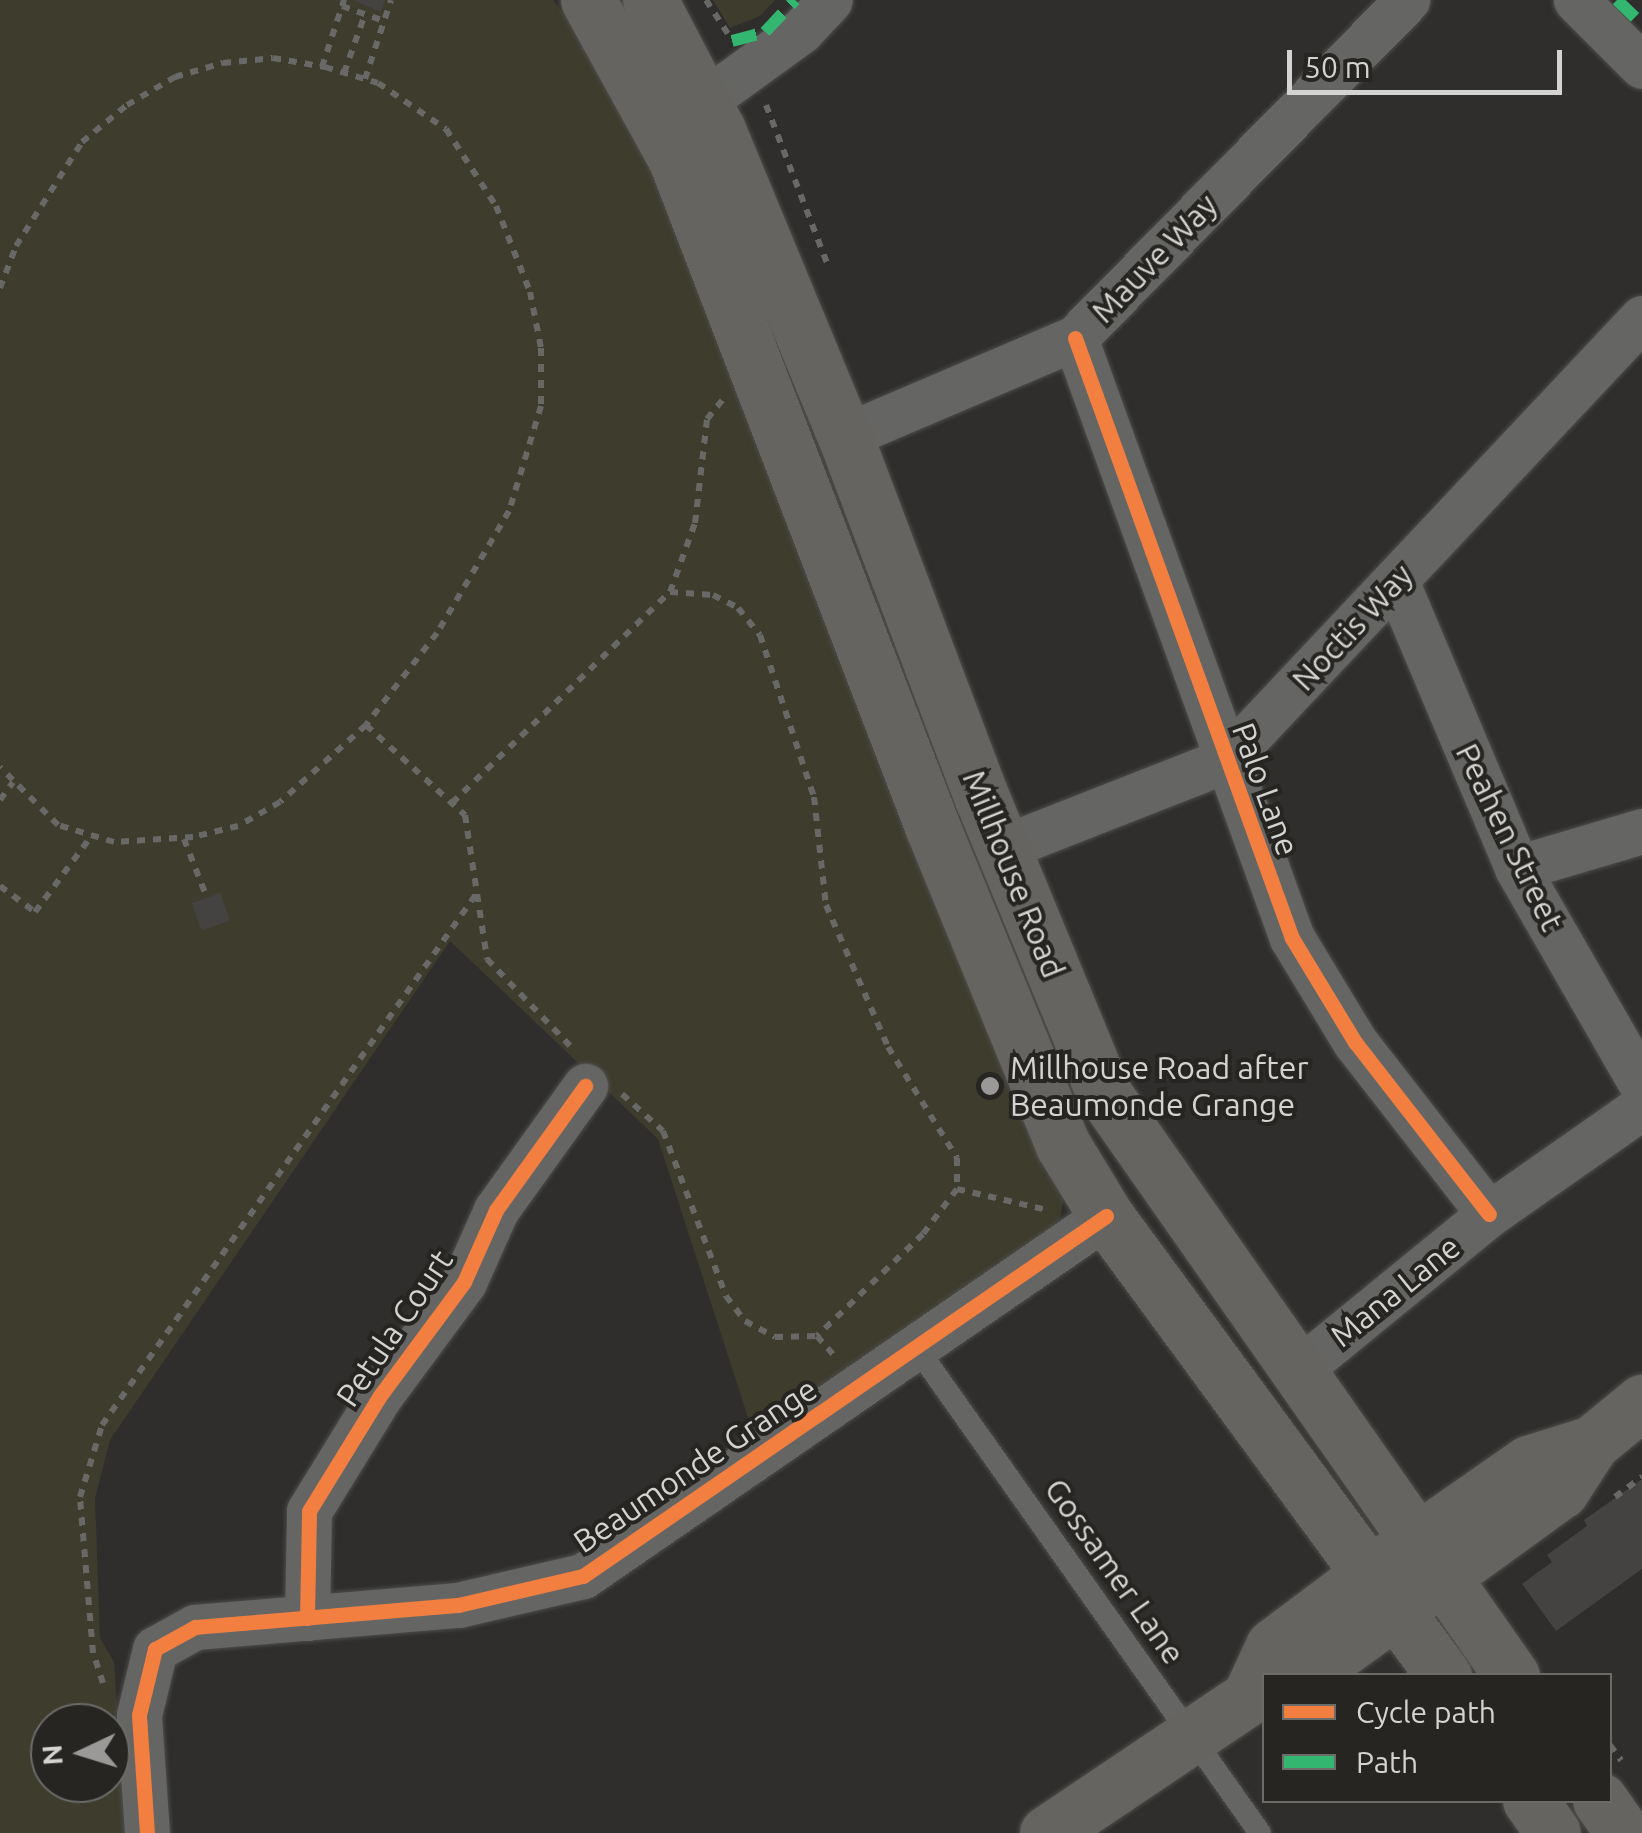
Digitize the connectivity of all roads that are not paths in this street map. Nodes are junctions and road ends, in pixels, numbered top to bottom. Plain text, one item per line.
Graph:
1 (588, 0) edge
2 (650, 0) edge
3 (830, 0) edge
4 (1407, 0) edge
5 (1576, 0) edge
6 (1642, 66) edge
7 (703, 102) junction
8 (1642, 318) edge
9 (1075, 338) junction
10 (845, 436) junction
11 (1396, 581) junction
12 (1226, 760) junction
13 (1642, 831) edge
14 (1002, 848) junction
15 (1517, 868) junction
16 (1642, 1085) edge
17 (584, 1086) dead end
18 (1642, 1106) edge
19 (1082, 1214) junction
20 (1489, 1214) junction
21 (916, 1347) junction
22 (1296, 1372) junction
23 (1642, 1402) edge
24 (1429, 1559) junction
25 (1383, 1592) junction
26 (307, 1618) junction
27 (1264, 1673) edge
28 (1308, 1673) edge
29 (1442, 1673) edge
30 (1510, 1673) edge
31 (1259, 1688) edge
32 (1190, 1734) junction
33 (1532, 1803) edge
34 (1602, 1803) edge
35 (147, 1833) edge
36 (1047, 1833) edge
37 (1260, 1833) edge
38 (1553, 1833) edge
39 (1623, 1833) edge

1 - 19 main road, Millhouse Road
2 - 7 main road, Millhouse Road
3 - 7 street
4 - 9 street, Mauve Way
5 - 6 street
7 - 10 main road, Millhouse Road
8 - 11 street, Noctis Way
9 - 10 street, Mauve Way
9 - 12 street, Palo Lane
10 - 14 main road, Millhouse Road
11 - 12 street, Noctis Way
11 - 15 street, Peahen Street
12 - 14 street, Noctis Way
12 - 20 street, Palo Lane
13 - 15 street
14 - 22 main road, Millhouse Road
15 - 16 street, Peahen Street
17 - 26 street, Petula Court
18 - 20 street, Mana Lane
19 - 21 street, Beaumonde Grange
19 - 25 main road, Millhouse Road
20 - 22 street, Mana Lane
21 - 26 street, Beaumonde Grange
21 - 32 lane, Gossamer Lane
22 - 24 main road, Millhouse Road
23 - 24 main road
24 - 25 main road
24 - 30 main road, Millhouse Road
25 - 27 main road
25 - 28 main road
25 - 29 main road, Millhouse Road
26 - 35 street, Beaumonde Grange
31 - 32 main road
32 - 36 main road
32 - 37 lane, Gossamer Lane
33 - 38 main road
34 - 39 main road

